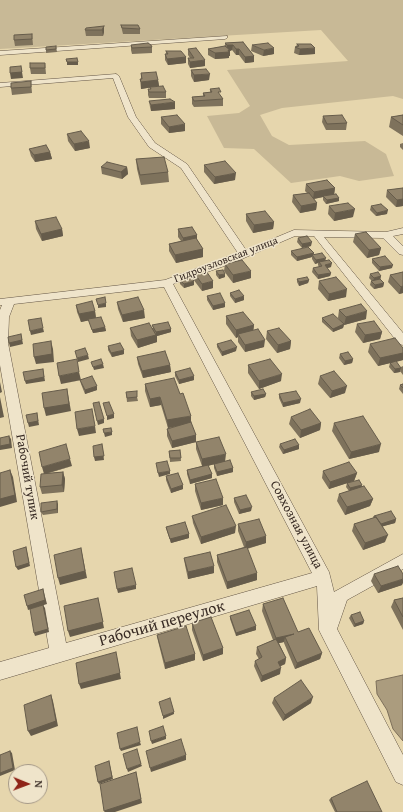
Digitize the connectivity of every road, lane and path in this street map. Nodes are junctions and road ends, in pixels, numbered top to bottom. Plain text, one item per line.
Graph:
1 (225, 37) dead end
2 (0, 53) edge
3 (0, 85) edge
4 (403, 231) edge
5 (317, 234) junction
6 (386, 235) junction
7 (403, 252) edge
8 (244, 254) junction
9 (167, 282) junction
10 (5, 302) edge
11 (403, 341) edge
12 (403, 561) edge
13 (324, 577) junction
14 (328, 630) junction
15 (59, 653) junction
16 (0, 671) edge
17 (403, 775) edge

1 - 2 street
3 - 8 street
4 - 6 street, Гидроузловская улица
5 - 6 street, Гидроузловская улица
5 - 8 street, Гидроузловская улица
5 - 11 street
6 - 7 street
8 - 9 street, Гидроузловская улица
9 - 10 street, Гидроузловская улица
9 - 13 street, Совхозная улица
10 - 15 street, Рабочий тупик
12 - 14 street
13 - 14 street, Совхозная улица
13 - 15 street, Рабочий переулок
14 - 17 street, Совхозная улица
15 - 16 street, Рабочий переулок

